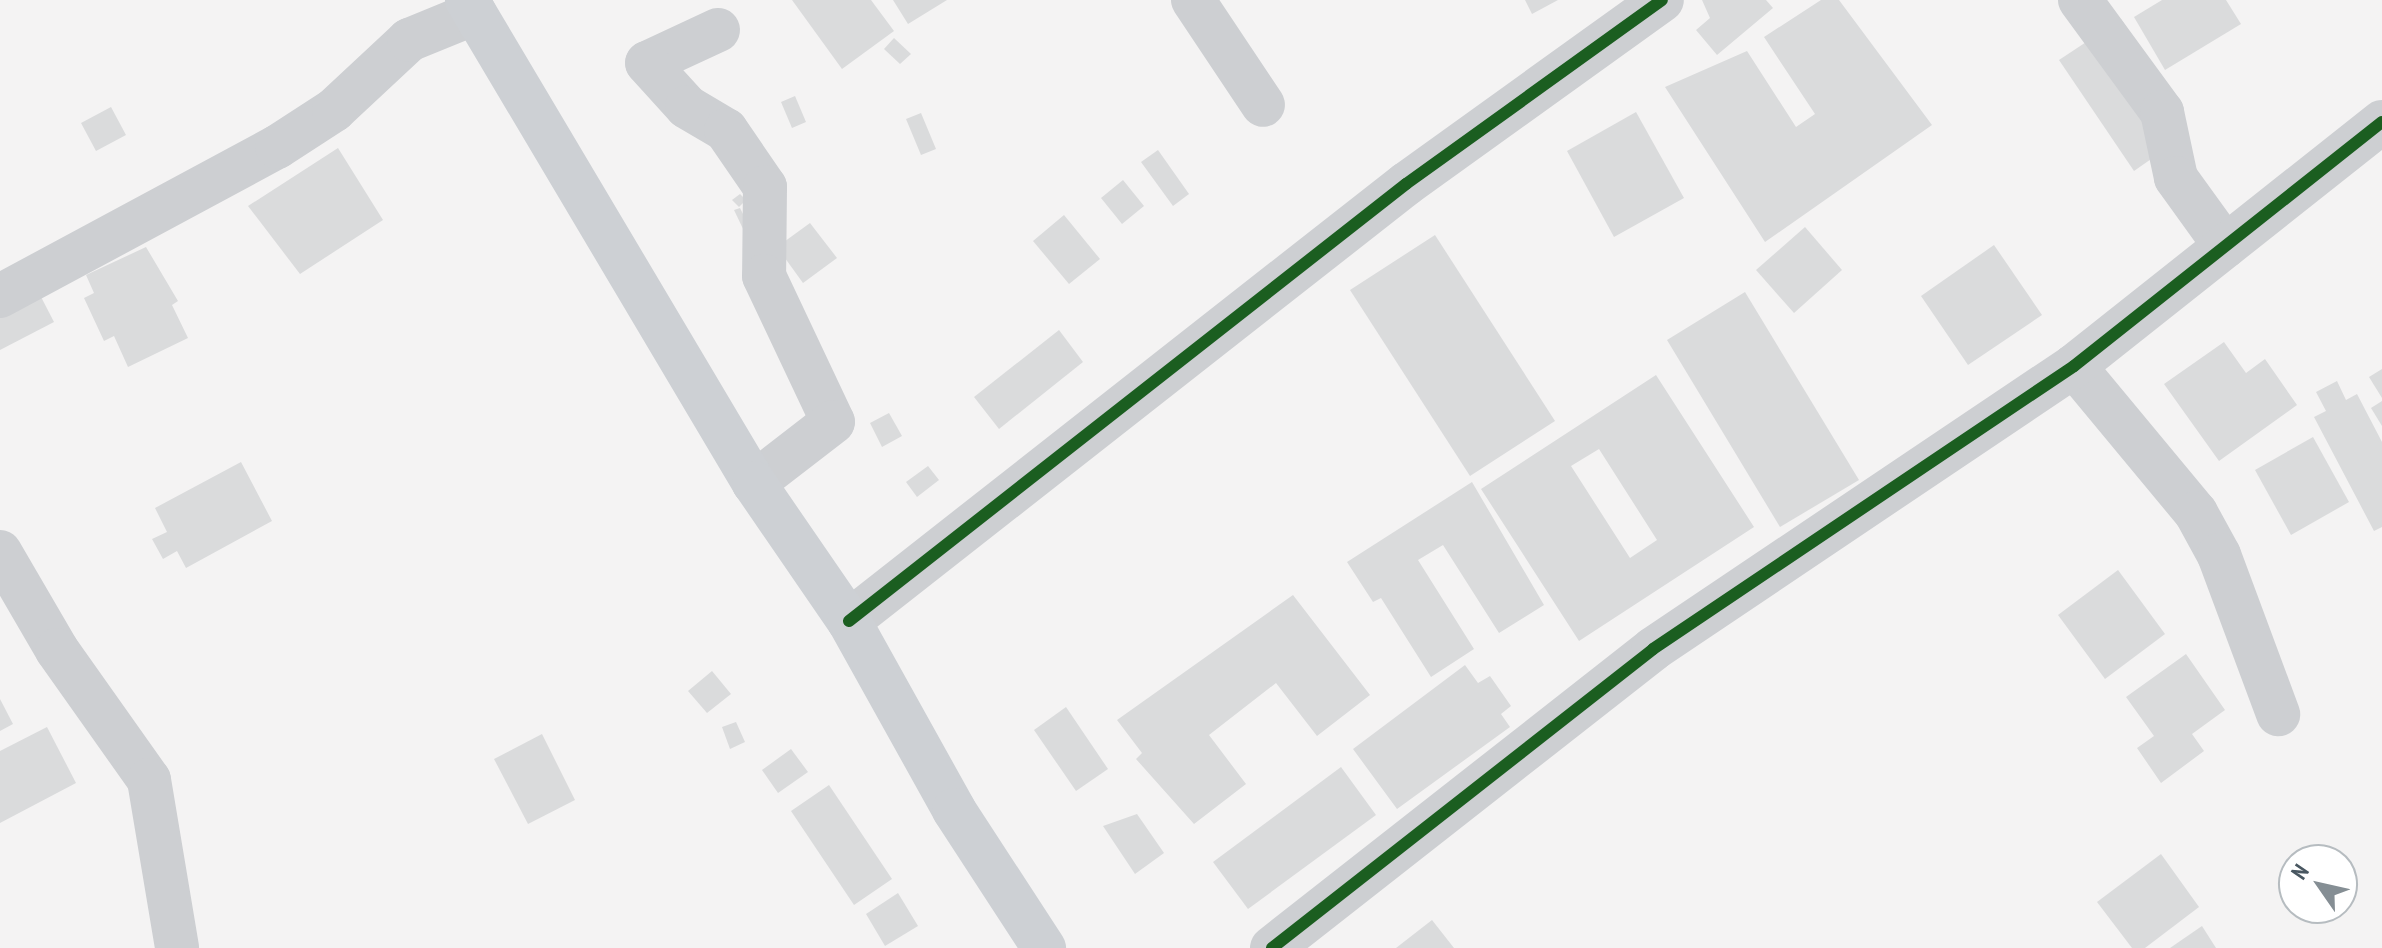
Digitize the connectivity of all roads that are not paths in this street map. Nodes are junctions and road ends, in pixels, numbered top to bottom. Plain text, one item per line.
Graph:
1 (1193, 0) edge
2 (1662, 0) edge
3 (2080, 0) edge
4 (471, 7) edge
5 (718, 30) dead end
6 (1263, 105) dead end
7 (2382, 122) edge
8 (2225, 246) junction
9 (0, 296) edge
10 (2074, 366) junction
11 (754, 483) junction
12 (0, 552) edge
13 (849, 621) junction
14 (2278, 714) dead end
15 (177, 948) edge
16 (1044, 948) edge
17 (1272, 948) edge

1 - 6 street
2 - 13 street
3 - 8 street
4 - 9 street
4 - 11 main road
5 - 11 street
7 - 8 street
8 - 10 street
10 - 14 street
10 - 17 street
11 - 13 main road
12 - 15 street
13 - 16 main road

